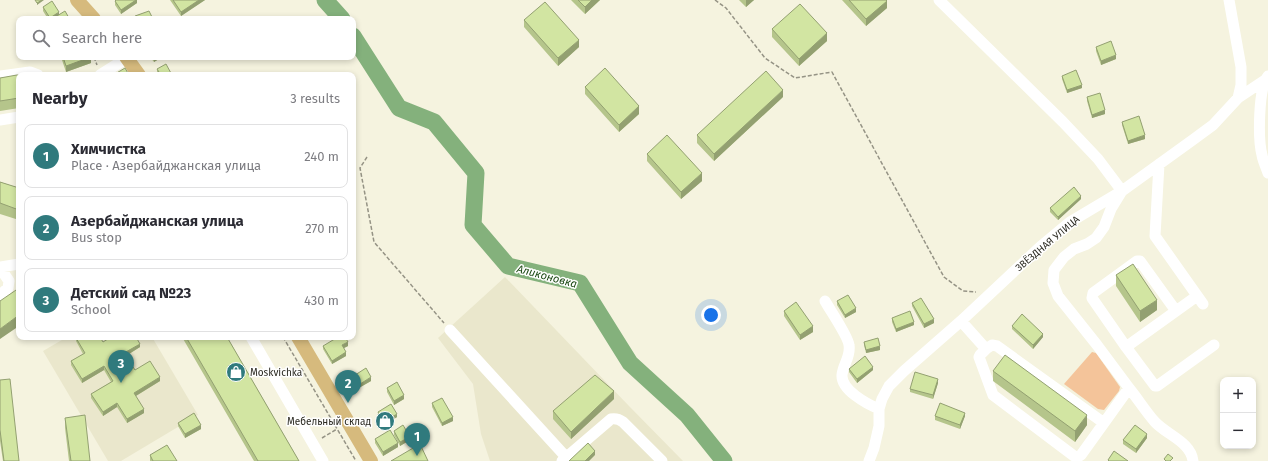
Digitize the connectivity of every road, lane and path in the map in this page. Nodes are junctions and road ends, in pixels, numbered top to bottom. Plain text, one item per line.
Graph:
1 (77, 0) edge
2 (716, 0) edge
3 (939, 0) edge
4 (1228, 0) edge
5 (91, 16) edge
6 (124, 60) edge
7 (128, 60) edge
8 (105, 72) edge
9 (137, 72) edge
10 (16, 74) edge
11 (0, 76) edge
12 (1267, 78) edge
13 (1238, 98) junction
14 (1264, 100) edge
15 (16, 117) edge
16 (0, 120) edge
17 (367, 157) dead end
18 (1159, 164) junction
19 (1268, 173) edge
20 (1122, 191) junction
21 (16, 265) edge
22 (0, 268) edge
23 (990, 294) junction
24 (0, 295) edge
25 (825, 301) dead end
26 (1176, 311) junction
27 (961, 321) junction
28 (450, 330) joint
29 (253, 340) edge
30 (285, 340) edge
31 (300, 340) edge
32 (1214, 345) dead end
33 (1126, 347) junction
34 (986, 349) junction
35 (1129, 388) junction
36 (879, 409) junction
37 (1104, 423) junction
38 (337, 429) junction
39 (313, 444) junction
40 (564, 459) edge
41 (323, 461) edge
42 (356, 461) edge
43 (371, 461) edge
44 (662, 461) edge
45 (869, 461) edge
46 (1193, 461) edge

1 - 5 main road
2 - 23 path
3 - 20 street
4 - 13 street
6 - 8 street
7 - 9 main road
10 - 11 street
12 - 13 street, ЗВЁЗДНАЯ УЛИЦА
12 - 14 street
13 - 18 street, ЗВЁЗДНАЯ УЛИЦА
14 - 19 street
15 - 16 street
17 - 28 path
18 - 20 street, ЗВЁЗДНАЯ УЛИЦА
18 - 26 street
20 - 23 street, ЗВЁЗДНАЯ УЛИЦА
20 - 35 street
21 - 22 street
22 - 24 street
23 - 27 street, ЗВЁЗДНАЯ УЛИЦА
25 - 36 street
26 - 33 street
26 - 33 street
27 - 34 street
27 - 36 street, ЗВЁЗДНАЯ УЛИЦА
28 - 40 street
29 - 39 street
30 - 38 path
31 - 43 main road
32 - 33 street
34 - 37 street
34 - 37 street
35 - 37 street
35 - 46 street
36 - 45 street, ЗВЁЗДНАЯ УЛИЦА
38 - 39 path
38 - 42 path
39 - 41 street
40 - 44 street

